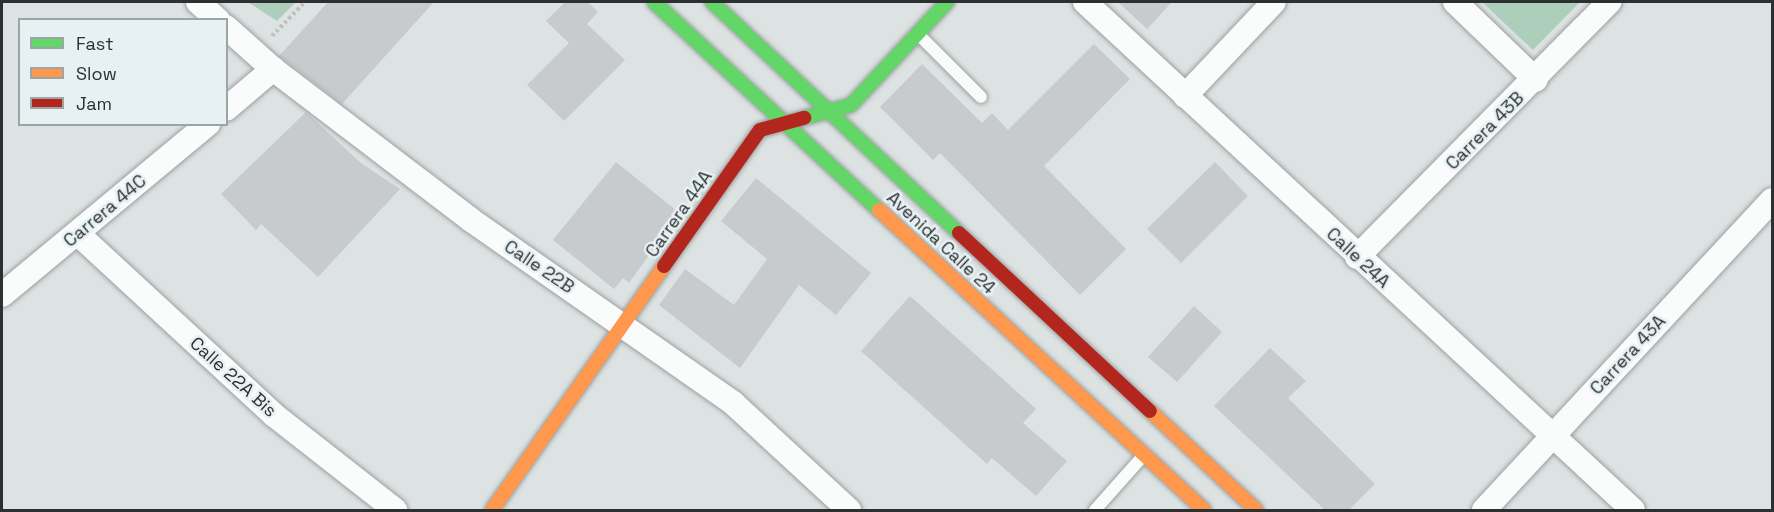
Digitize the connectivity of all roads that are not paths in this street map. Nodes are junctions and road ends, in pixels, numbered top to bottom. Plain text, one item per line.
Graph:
1 (198, 2) edge
2 (654, 2) edge
3 (712, 2) edge
4 (947, 2) edge
5 (1085, 2) edge
6 (1274, 2) edge
7 (1455, 2) edge
8 (1609, 2) edge
9 (216, 18) edge
10 (228, 29) edge
11 (918, 33) junction
12 (273, 69) junction
13 (1536, 80) junction
14 (1185, 96) junction
15 (981, 97) dead end
16 (228, 107) edge
17 (829, 111) junction
18 (785, 123) junction
19 (206, 126) edge
20 (1773, 200) edge
21 (78, 234) junction
22 (1357, 257) junction
23 (2, 295) edge
24 (623, 325) junction
25 (1553, 436) junction
26 (1144, 455) junction
27 (844, 509) edge
28 (395, 510) edge
29 (492, 510) edge
30 (1095, 510) edge
31 (1204, 510) edge
32 (1256, 510) edge
33 (1484, 510) edge
34 (1633, 510) edge

1 - 9 street
2 - 18 main road, Avenida Calle 24
3 - 17 main road, Avenida Calle 24
4 - 11 main road, Carrera 44A
5 - 14 street, Calle 24A
6 - 14 street
7 - 13 street
8 - 13 street, Carrera 43B
10 - 12 street, Calle 22B
11 - 15 lane
11 - 17 main road, Carrera 44A
12 - 16 street
12 - 24 street, Calle 22B
13 - 22 street, Carrera 43B
14 - 22 street, Calle 24A
17 - 18 main road, Carrera 44A
17 - 32 main road, Avenida Calle 24
18 - 24 main road, Carrera 44A
18 - 26 main road, Avenida Calle 24
19 - 21 street, Carrera 44C
20 - 25 street, Carrera 43A
21 - 23 street, Carrera 44C
21 - 28 street, Calle 22A Bis
22 - 25 street, Calle 24A
24 - 27 street, Calle 22B
24 - 29 main road, Carrera 44A
25 - 33 street, Carrera 43A
25 - 34 street, Calle 24A
26 - 30 lane
26 - 31 main road, Avenida Calle 24

